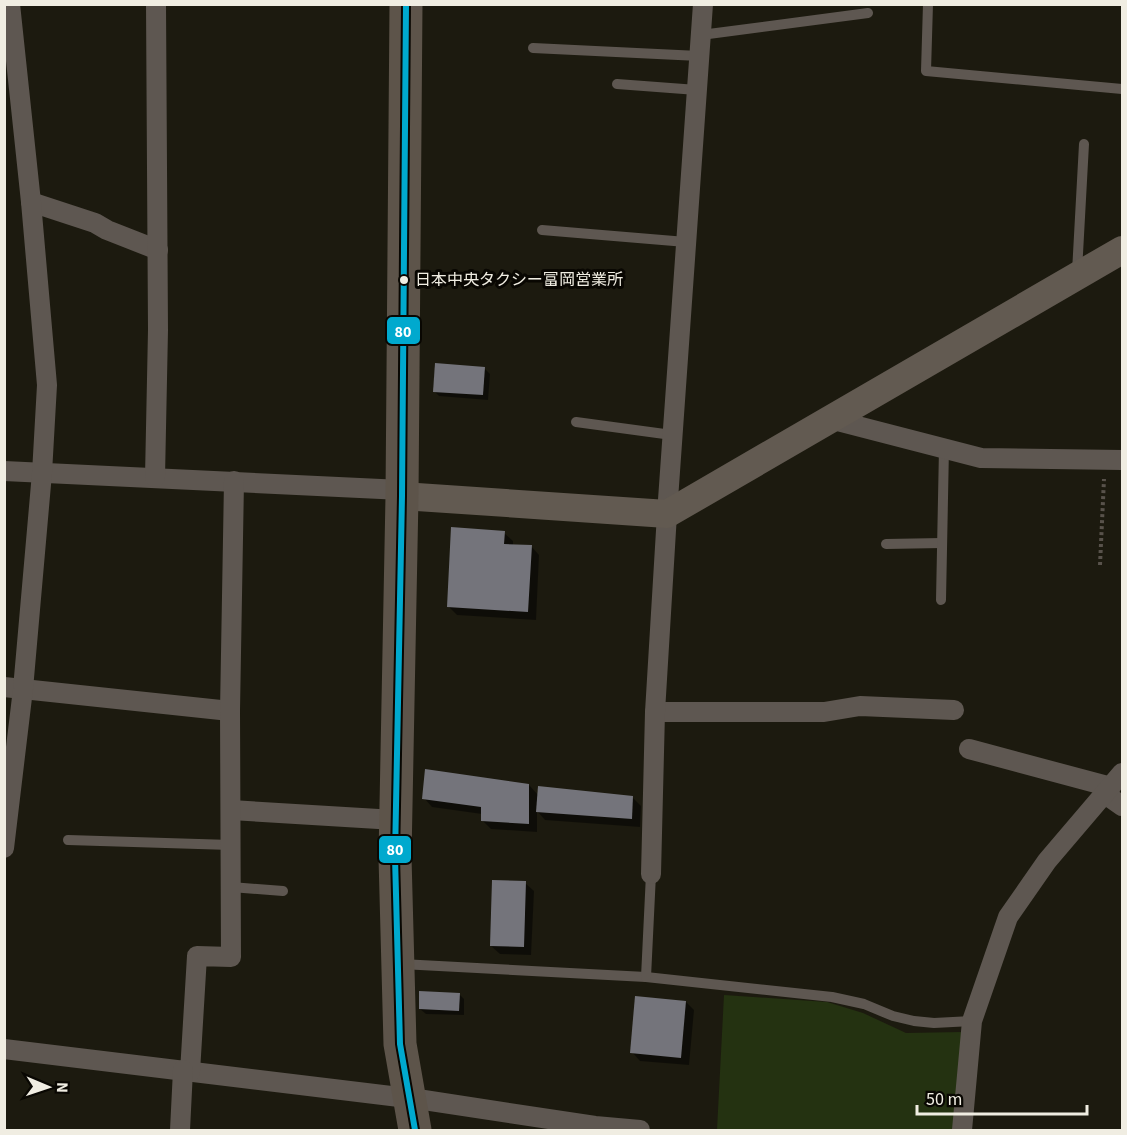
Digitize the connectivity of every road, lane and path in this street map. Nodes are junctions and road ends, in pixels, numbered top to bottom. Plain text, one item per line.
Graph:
1 (10, 4) edge
2 (156, 4) edge
3 (406, 4) edge
4 (703, 4) edge
5 (928, 4) edge
6 (868, 13) dead end
7 (701, 35) junction
8 (533, 48) dead end
9 (699, 56) junction
10 (617, 84) dead end
11 (1122, 89) edge
12 (697, 90) junction
13 (1084, 144) dead end
14 (31, 202) junction
15 (542, 230) dead end
16 (686, 242) junction
17 (1122, 249) edge
18 (158, 250) junction
19 (1077, 276) junction
20 (830, 419) junction
21 (576, 422) dead end
22 (672, 435) junction
23 (944, 448) junction
24 (1113, 460) edge
25 (4, 471) edge
26 (42, 473) junction
27 (155, 477) junction
28 (234, 481) junction
29 (402, 493) junction
30 (667, 514) junction
31 (942, 543) junction
32 (886, 544) dead end
33 (1100, 565) dead end
34 (941, 600) dead end
35 (14, 688) edge
36 (954, 710) dead end
37 (230, 711) junction
38 (655, 712) junction
39 (969, 750) dead end
40 (1113, 785) edge
41 (1122, 806) edge
42 (231, 810) junction
43 (395, 820) junction
44 (68, 840) dead end
45 (231, 845) junction
46 (4, 848) edge
47 (651, 874) joint
48 (231, 887) junction
49 (283, 891) dead end
50 (396, 964) junction
51 (646, 978) junction
52 (972, 1021) junction
53 (4, 1049) edge
54 (187, 1071) junction
55 (409, 1098) junction
56 (180, 1131) edge
57 (415, 1131) edge
58 (639, 1131) edge
59 (962, 1131) edge

1 - 14 street
2 - 18 street
3 - 29 highway
4 - 7 street
5 - 11 lane
6 - 7 lane
7 - 9 street
8 - 9 lane
9 - 12 street
10 - 12 lane
12 - 16 street
13 - 19 lane
14 - 18 street
14 - 26 street
15 - 16 lane
16 - 22 street
17 - 19 street
18 - 27 street
19 - 20 street
20 - 23 street
20 - 30 street
21 - 22 lane
22 - 30 street
23 - 24 street
23 - 31 lane
24 - 33 path
25 - 26 street
26 - 27 street
26 - 35 street
27 - 28 street
28 - 29 street
28 - 37 street
29 - 30 street
29 - 43 highway
30 - 38 street
31 - 32 lane
31 - 34 lane
35 - 37 street
35 - 46 street
36 - 38 street
37 - 42 street
38 - 47 street
39 - 40 street
40 - 41 street
40 - 52 street
42 - 43 street
42 - 45 street
43 - 50 highway
44 - 45 lane
45 - 48 street
47 - 51 lane
48 - 49 lane
48 - 54 street
50 - 51 lane
50 - 55 highway
51 - 52 lane
52 - 59 street
53 - 54 street
54 - 55 street
54 - 56 street
55 - 57 highway
55 - 58 street

